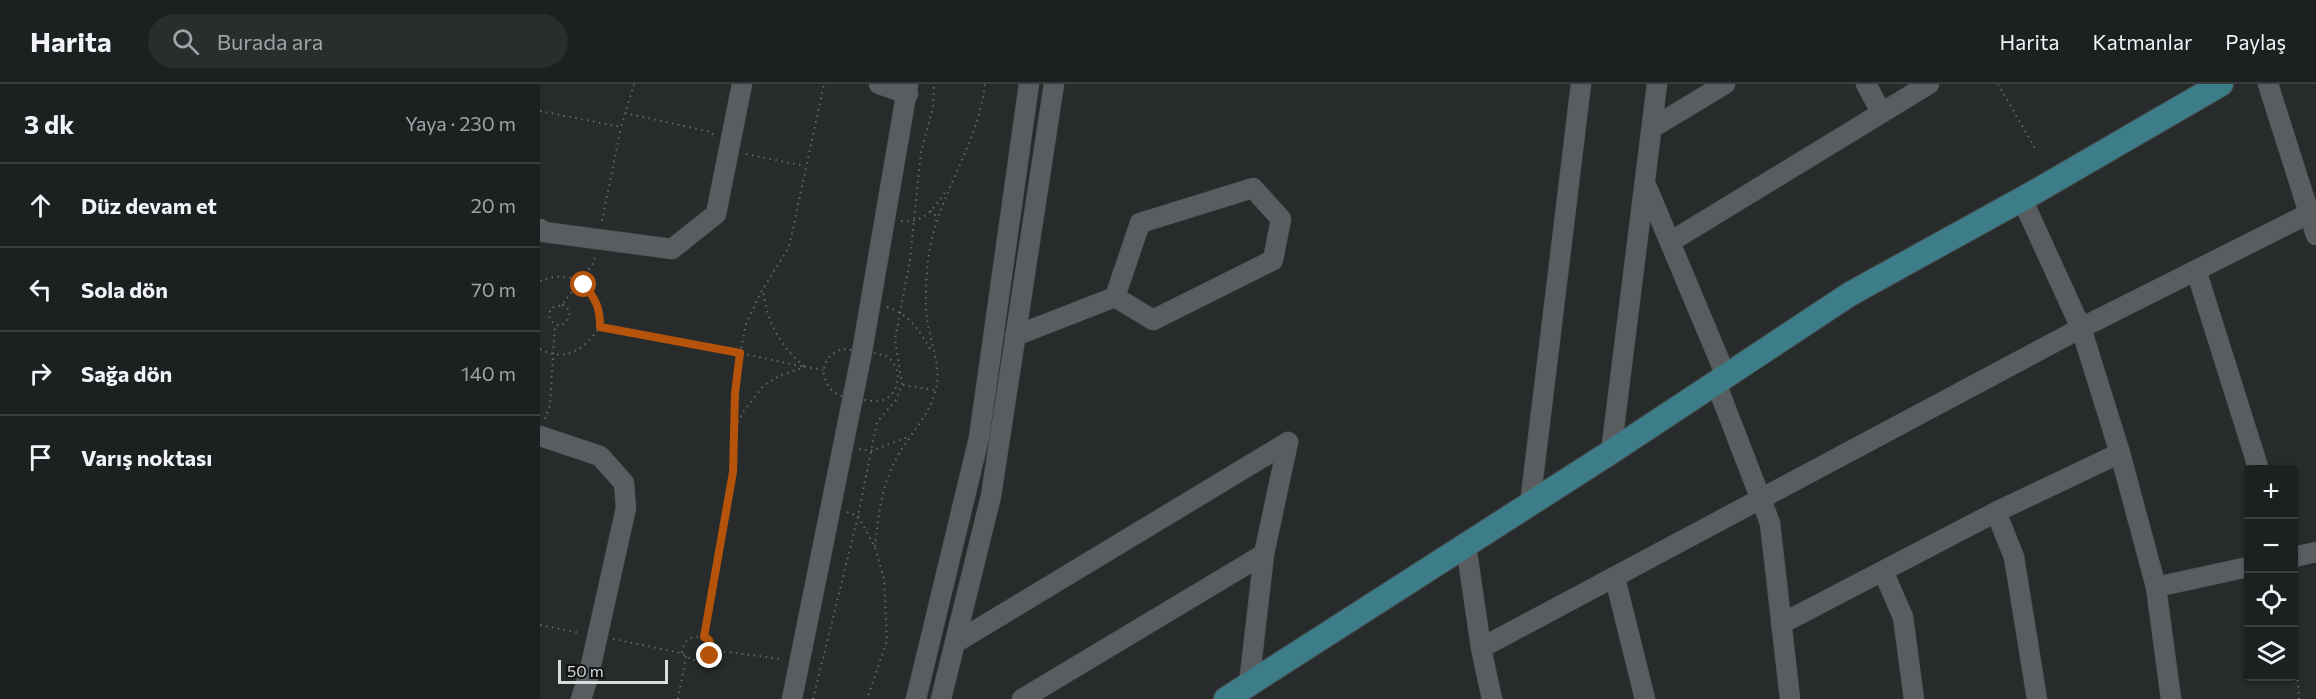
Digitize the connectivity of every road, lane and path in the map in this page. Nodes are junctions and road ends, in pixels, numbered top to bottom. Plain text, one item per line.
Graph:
1 (634, 84) edge
2 (742, 84) edge
3 (824, 84) edge
4 (879, 84) edge
5 (934, 84) edge
6 (985, 84) edge
7 (1029, 84) edge
8 (1054, 84) edge
9 (1581, 84) edge
10 (1657, 84) edge
11 (1725, 84) edge
12 (1866, 84) edge
13 (1929, 84) edge
14 (1998, 84) edge
15 (2221, 84) edge
16 (2268, 84) edge
17 (908, 89) edge
18 (540, 111) edge
19 (1881, 112) junction
20 (621, 127) junction
21 (1652, 128) junction
22 (2036, 150) dead end
23 (1645, 182) junction
24 (949, 188) junction
25 (2022, 199) junction
26 (930, 211) junction
27 (2313, 212) edge
28 (898, 221) dead end
29 (915, 222) junction
30 (935, 223) junction
31 (540, 229) edge
32 (2316, 235) edge
33 (599, 238) junction
34 (1670, 242) junction
35 (2196, 270) junction
36 (540, 281) edge
37 (578, 282) junction
38 (763, 288) junction
39 (1115, 297) junction
40 (562, 305) junction
41 (881, 305) dead end
42 (899, 311) junction
43 (555, 324) junction
44 (600, 327) junction
45 (2081, 328) junction
46 (1015, 336) junction
47 (540, 349) edge
48 (740, 353) junction
49 (552, 354) junction
50 (934, 355) junction
51 (805, 367) junction
52 (823, 370) dead end
53 (1721, 380) junction
54 (897, 384) dead end
55 (902, 384) junction
56 (935, 390) junction
57 (736, 426) junction
58 (542, 429) edge
59 (910, 436) junction
60 (853, 449) dead end
61 (871, 451) junction
62 (1611, 452) junction
63 (2120, 453) junction
64 (2257, 465) edge
65 (1760, 498) junction
66 (1530, 504) junction
67 (831, 508) junction
68 (1996, 512) junction
69 (858, 516) junction
70 (1466, 545) junction
71 (875, 547) junction
72 (2316, 552) edge
73 (1264, 554) junction
74 (2298, 555) edge
75 (2244, 568) edge
76 (1883, 571) junction
77 (1615, 578) junction
78 (2156, 587) junction
79 (1781, 624) junction
80 (540, 625) edge
81 (584, 633) dead end
82 (704, 637) junction
83 (605, 638) dead end
84 (954, 643) junction
85 (1480, 648) junction
86 (712, 650) junction
87 (682, 653) junction
88 (686, 656) junction
89 (800, 662) junction
90 (2298, 681) edge
91 (1249, 684) junction
92 (581, 699) edge
93 (678, 699) edge
94 (792, 699) edge
95 (813, 699) edge
96 (867, 699) edge
97 (916, 699) edge
98 (941, 699) edge
99 (1022, 699) edge
100 (1226, 699) edge
101 (1492, 699) edge
102 (1645, 699) edge
103 (1790, 699) edge
104 (1914, 699) edge
105 (2037, 699) edge
106 (2171, 699) edge
107 (2299, 699) edge

1 - 20 path
2 - 33 street
3 - 38 path
4 - 17 street
5 - 29 path
6 - 24 path
7 - 97 street
8 - 46 street
9 - 66 street
10 - 21 street
11 - 21 street
12 - 19 street
13 - 19 street
14 - 22 path
15 - 25 main road
16 - 27 street
17 - 67 street
18 - 20 path
19 - 34 street
20 - 33 path
21 - 23 street
23 - 34 street
23 - 62 street
24 - 26 path
24 - 30 path
25 - 45 street
25 - 53 main road
26 - 29 path
26 - 30 path
27 - 32 street
27 - 35 street
28 - 29 path
29 - 42 path
30 - 50 path
31 - 33 street
33 - 37 path
34 - 53 street
35 - 45 street
35 - 64 street
36 - 37 path
37 - 40 path
37 - 44 path
38 - 48 path
38 - 51 path
39 - 39 street
39 - 46 street
40 - 43 path
40 - 43 path
41 - 42 path
42 - 50 path
42 - 55 path
43 - 49 path
44 - 48 path
44 - 49 path
45 - 63 street
45 - 65 street
46 - 84 street
47 - 49 path
48 - 51 path
48 - 57 path
49 - 58 path
50 - 56 path
51 - 52 path
51 - 57 path
53 - 62 main road
53 - 65 street
54 - 55 path
55 - 56 path
55 - 61 path
56 - 59 path
57 - 82 path
58 - 92 street
59 - 61 path
59 - 71 path
60 - 61 path
61 - 69 path
62 - 66 main road
63 - 68 street
63 - 78 street
65 - 77 street
65 - 79 street
66 - 70 main road
67 - 69 path
67 - 89 street
68 - 76 street
68 - 105 street
69 - 71 path
69 - 95 path
70 - 85 street
70 - 91 main road
71 - 96 path
72 - 74 street
73 - 84 street
73 - 91 street
73 - 99 street
75 - 78 street
76 - 79 street
76 - 104 street
77 - 85 street
77 - 102 street
78 - 106 street
79 - 103 street
80 - 81 path
82 - 86 path
82 - 87 path
83 - 87 path
84 - 98 street
85 - 101 street
86 - 88 path
86 - 89 path
87 - 88 path
88 - 93 path
89 - 94 street
90 - 107 path
91 - 100 main road

